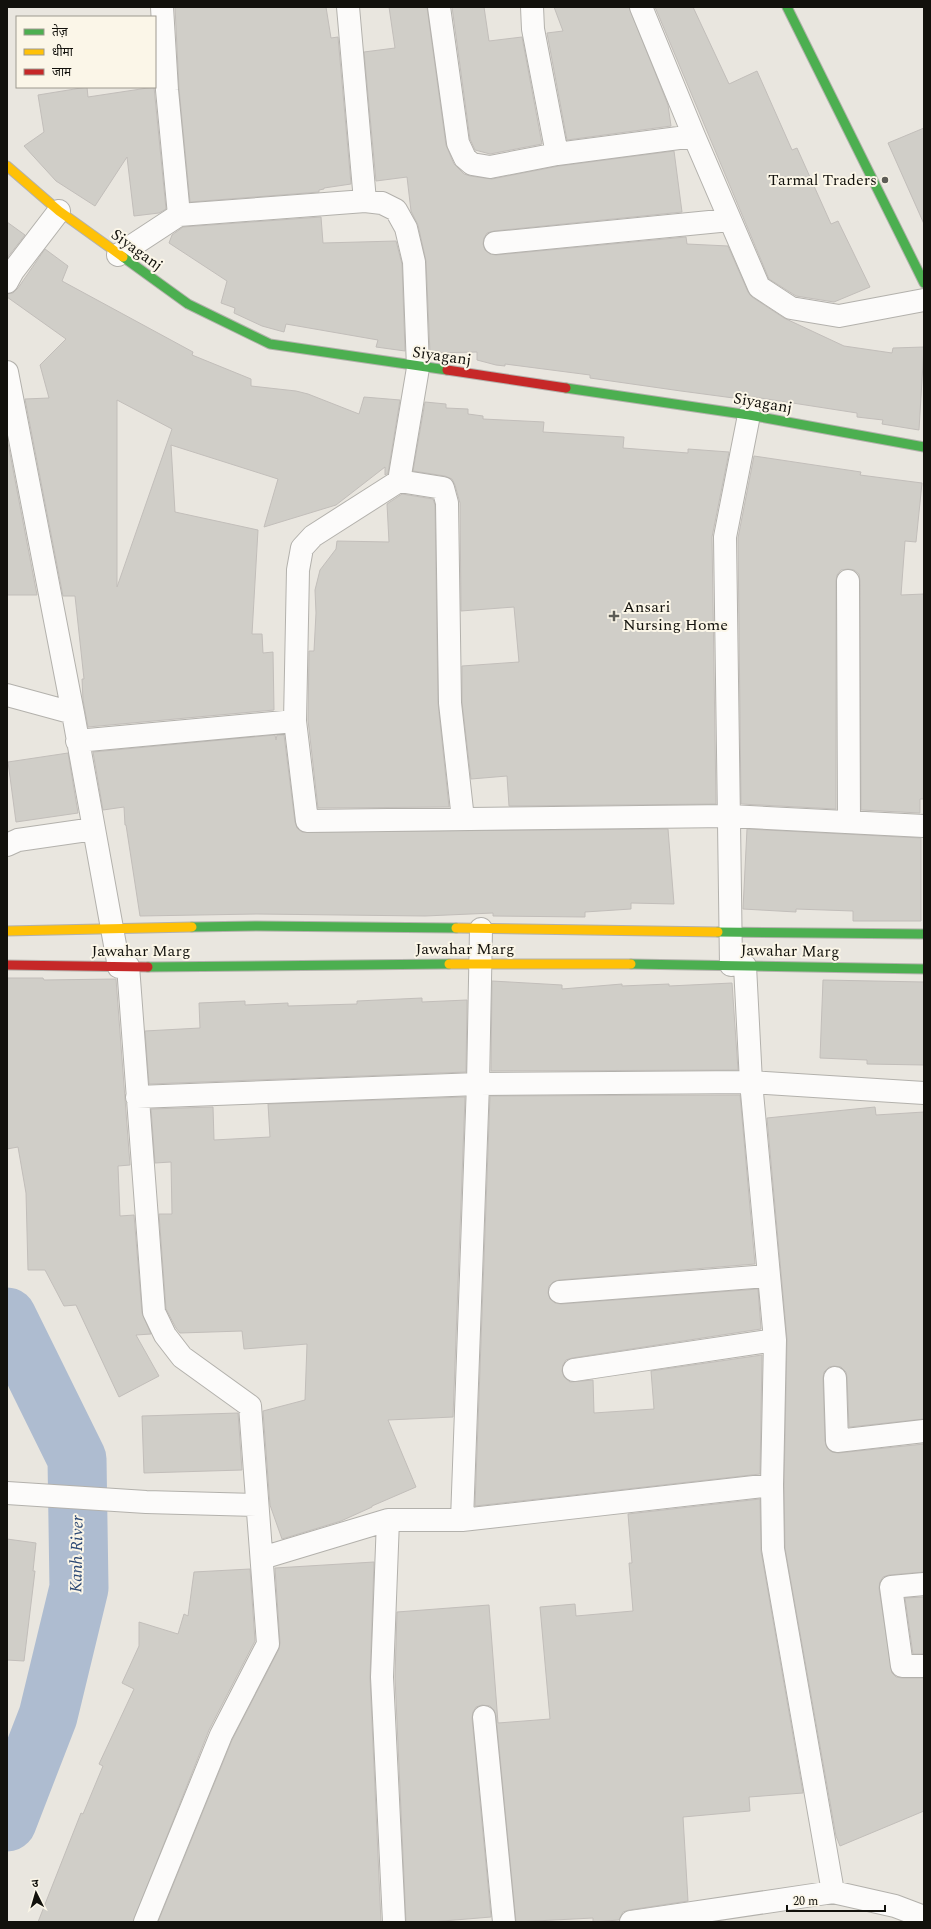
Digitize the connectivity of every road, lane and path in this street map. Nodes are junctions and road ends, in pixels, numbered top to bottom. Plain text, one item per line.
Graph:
1 (162, 7) edge
2 (348, 7) edge
3 (439, 7) edge
4 (532, 7) edge
5 (641, 7) edge
6 (787, 7) edge
7 (694, 136) junction
8 (558, 154) junction
9 (7, 166) edge
10 (366, 201) junction
11 (59, 211) junction
12 (179, 215) junction
13 (730, 220) junction
14 (495, 244) dead end
15 (118, 255) junction
16 (7, 282) edge
17 (924, 283) edge
18 (924, 300) edge
19 (418, 368) junction
20 (7, 372) edge
21 (749, 415) junction
22 (924, 447) edge
23 (399, 481) junction
24 (848, 581) dead end
25 (7, 695) edge
26 (73, 713) junction
27 (295, 721) junction
28 (77, 741) junction
29 (730, 816) junction
30 (463, 819) junction
31 (849, 822) junction
32 (924, 826) edge
33 (94, 829) junction
34 (7, 845) edge
35 (112, 929) junction
36 (481, 929) junction
37 (7, 931) edge
38 (730, 932) junction
39 (924, 934) edge
40 (480, 964) junction
41 (738, 965) junction
42 (7, 966) edge
43 (123, 966) junction
44 (924, 969) edge
45 (751, 1082) junction
46 (478, 1084) junction
47 (924, 1093) edge
48 (137, 1097) junction
49 (768, 1276) junction
50 (560, 1292) dead end
51 (775, 1340) junction
52 (574, 1370) dead end
53 (836, 1378) dead end
54 (924, 1431) edge
55 (772, 1485) junction
56 (7, 1493) edge
57 (257, 1505) junction
58 (388, 1520) junction
59 (462, 1520) junction
60 (262, 1558) junction
61 (924, 1584) edge
62 (924, 1666) edge
63 (484, 1717) dead end
64 (833, 1892) junction
65 (924, 1917) edge
66 (145, 1922) edge
67 (394, 1922) edge
68 (504, 1922) edge
69 (631, 1922) edge

1 - 12 street
2 - 10 street
3 - 8 street
4 - 8 street
5 - 7 street
6 - 17 main road
7 - 8 street
7 - 13 street
9 - 11 main road, Siyaganj
10 - 12 street
10 - 19 street
11 - 15 main road, Siyaganj
11 - 16 street
12 - 15 street
13 - 14 street
13 - 18 street
15 - 19 main road, Siyaganj
19 - 21 main road, Siyaganj
19 - 23 street
20 - 26 street
21 - 22 main road, Siyaganj
21 - 29 street
23 - 27 street
23 - 30 street
24 - 31 street
25 - 26 street
26 - 28 street
27 - 28 street
27 - 30 street
28 - 33 street
29 - 30 street
29 - 31 street
29 - 38 street
31 - 32 street
33 - 34 street
33 - 35 street
35 - 36 main road
35 - 37 main road
35 - 43 street
36 - 38 main road
36 - 40 street
38 - 39 main road
38 - 41 street
40 - 41 main road, Jawahar Marg
40 - 43 main road, Jawahar Marg
40 - 46 street
41 - 44 main road, Jawahar Marg
41 - 45 street
42 - 43 main road, Jawahar Marg
43 - 48 street
45 - 46 street
45 - 47 street
45 - 49 street
46 - 48 street
46 - 59 street
48 - 57 street
49 - 50 street
49 - 51 street
51 - 52 street
51 - 55 street
53 - 54 street
55 - 59 street
55 - 64 street
56 - 57 street
57 - 60 street
58 - 59 street
58 - 60 street
58 - 67 street
60 - 66 street
61 - 62 street
63 - 68 street
64 - 65 street
64 - 69 street

